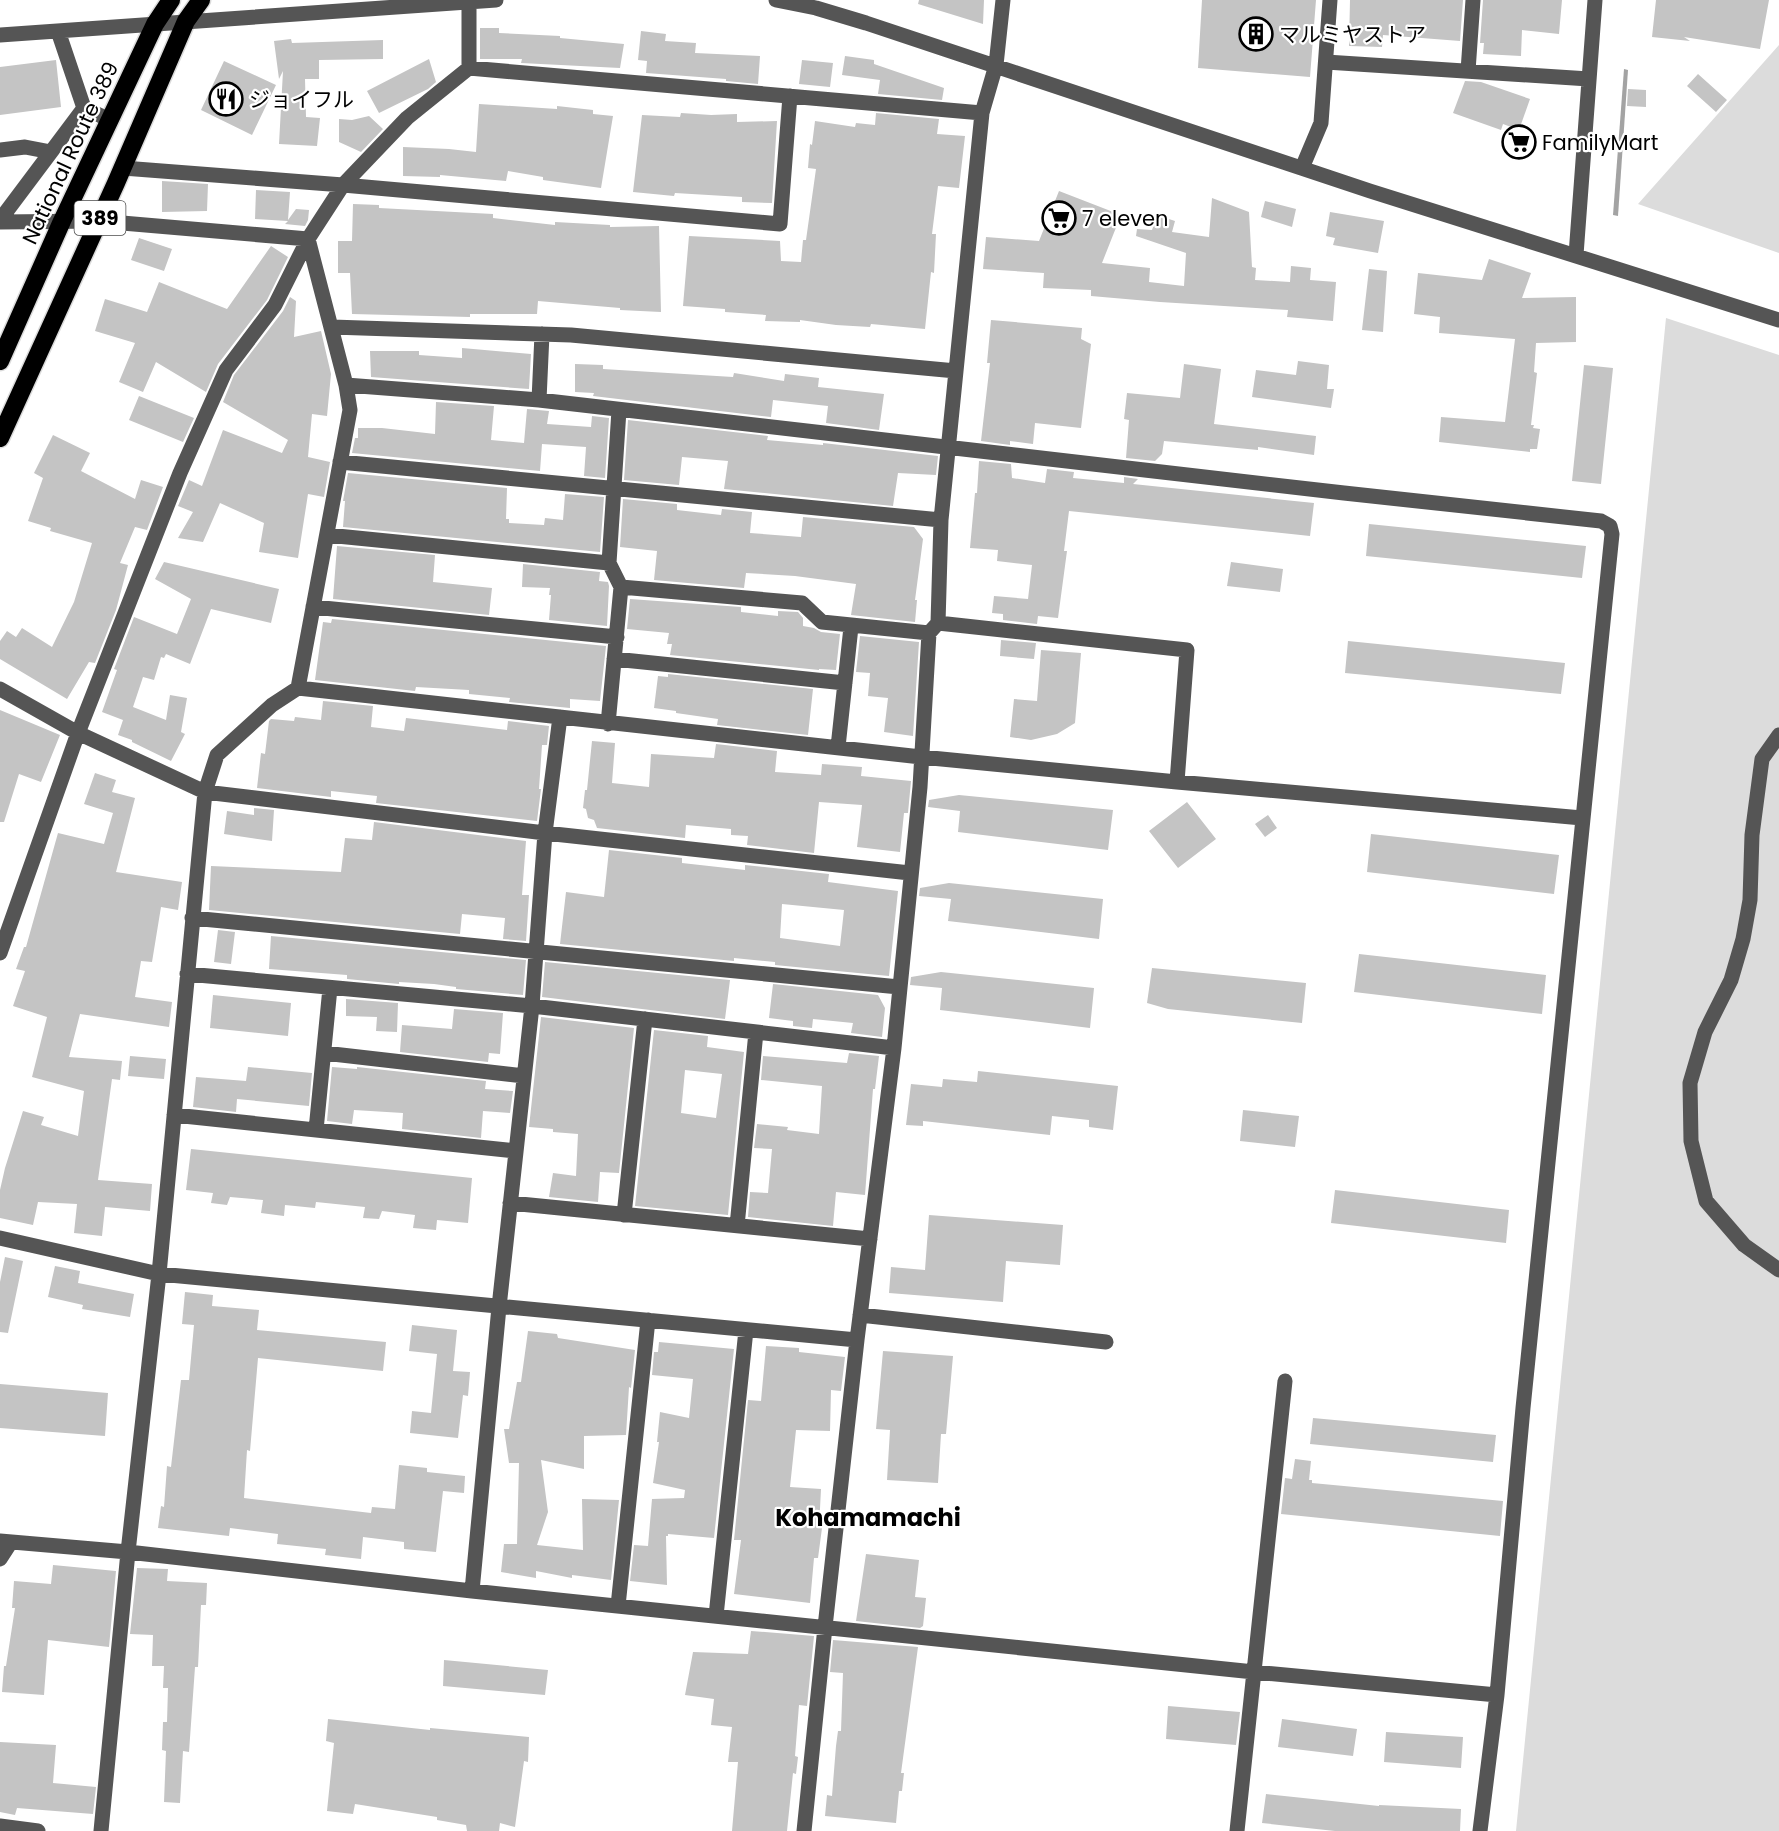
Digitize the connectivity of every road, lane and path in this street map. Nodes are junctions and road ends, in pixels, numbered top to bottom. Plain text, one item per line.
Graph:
1 (171, 0) edge
2 (201, 0) edge
3 (496, 0) edge
4 (776, 0) edge
5 (1003, 0) edge
6 (1330, 0) edge
7 (1473, 0) edge
8 (1595, 0) edge
9 (469, 2) junction
10 (366, 4) edge
11 (186, 21) junction
12 (155, 24) junction
13 (58, 31) junction
14 (0, 35) edge
15 (1326, 62) junction
16 (996, 65) junction
17 (469, 68) junction
18 (1468, 71) junction
19 (1589, 79) junction
20 (789, 96) junction
21 (84, 108) junction
22 (982, 113) junction
23 (110, 120) junction
24 (0, 150) edge
25 (51, 152) junction
26 (123, 168) junction
27 (1302, 168) junction
28 (344, 185) junction
29 (0, 221) edge
30 (62, 221) junction
31 (99, 221) junction
32 (308, 239) junction
33 (1576, 255) junction
34 (1779, 320) edge
35 (332, 327) junction
36 (542, 334) junction
37 (0, 361) edge
38 (956, 371) junction
39 (346, 385) junction
40 (539, 400) junction
41 (619, 410) junction
42 (0, 438) edge
43 (949, 447) junction
44 (340, 462) junction
45 (614, 487) junction
46 (941, 520) junction
47 (327, 535) junction
48 (609, 563) junction
49 (621, 587) junction
50 (313, 607) junction
51 (851, 627) junction
52 (934, 628) junction
53 (616, 637) junction
54 (614, 659) junction
55 (845, 683) junction
56 (298, 688) junction
57 (0, 689) edge
58 (560, 717) junction
59 (608, 724) junction
60 (78, 732) junction
61 (1779, 735) edge
62 (838, 747) junction
63 (921, 757) junction
64 (1177, 782) junction
65 (205, 792) junction
66 (1582, 818) junction
67 (544, 834) junction
68 (910, 873) junction
69 (192, 918) junction
70 (536, 952) junction
71 (0, 953) edge
72 (187, 974) junction
73 (899, 987) junction
74 (330, 988) junction
75 (532, 1006) junction
76 (645, 1019) junction
77 (756, 1032) junction
78 (894, 1048) junction
79 (324, 1053) junction
80 (524, 1076) junction
81 (174, 1115) junction
82 (316, 1130) junction
83 (516, 1151) junction
84 (510, 1203) junction
85 (624, 1215) junction
86 (737, 1226) junction
87 (0, 1238) edge
88 (870, 1239) junction
89 (1779, 1270) edge
90 (159, 1274) junction
91 (499, 1307) junction
92 (860, 1315) junction
93 (648, 1320) junction
94 (746, 1330) junction
95 (857, 1340) junction
96 (1106, 1342) dead end
97 (1285, 1380) dead end
98 (6, 1541) edge
99 (128, 1552) junction
100 (0, 1559) edge
101 (472, 1591) junction
102 (618, 1606) junction
103 (716, 1616) junction
104 (825, 1627) junction
105 (1254, 1672) junction
106 (1497, 1695) junction
107 (0, 1826) edge
108 (38, 1831) edge
109 (101, 1831) edge
110 (804, 1831) edge
111 (1237, 1831) edge
112 (1480, 1831) edge

1 - 12 highway, National Route 389 / 389
2 - 11 highway, 389
3 - 9 street
4 - 16 street
5 - 16 street
6 - 15 street
7 - 18 street
8 - 19 street
9 - 10 street
9 - 17 street
10 - 11 street
11 - 12 street
11 - 26 highway, 389
12 - 13 street
12 - 23 highway, National Route 389 / 389
13 - 14 street
13 - 21 street
15 - 18 street
15 - 27 street
16 - 22 street
16 - 27 street
17 - 20 street
17 - 28 street
18 - 19 street
19 - 33 street
20 - 22 street
20 - 28 street
21 - 23 street
21 - 25 street
22 - 38 street
23 - 30 highway, National Route 389 / 389
24 - 25 street
25 - 29 street
26 - 28 street
26 - 31 highway, 389
27 - 33 street
28 - 32 street
29 - 30 street
30 - 31 street
30 - 37 highway, National Route 389 / 389
31 - 32 street
31 - 42 highway, 389
32 - 35 street
32 - 60 street
33 - 34 street
35 - 36 street
35 - 39 street
36 - 38 street
36 - 40 street
38 - 43 street
39 - 40 street
39 - 44 street
40 - 41 street
41 - 43 street
41 - 45 street
43 - 46 street
43 - 66 street
44 - 45 street
44 - 47 street
45 - 46 street
45 - 48 street
46 - 52 street
47 - 48 street
47 - 50 street
48 - 49 street
49 - 51 street
49 - 53 street
50 - 53 street
50 - 56 street
51 - 52 street
51 - 55 street
52 - 63 street
52 - 64 street
53 - 54 street
54 - 55 street
54 - 59 street
55 - 62 street
56 - 58 street
56 - 65 street
57 - 60 street
58 - 59 street
58 - 67 street
59 - 62 street
60 - 65 street
60 - 71 street
61 - 89 street
62 - 63 street
63 - 64 street
63 - 68 street
64 - 66 street
65 - 67 street
65 - 69 street
66 - 106 street
67 - 68 street
67 - 70 street
68 - 73 street
69 - 70 street
69 - 72 street
70 - 73 street
70 - 75 street
72 - 74 street
72 - 81 street
73 - 78 street
74 - 75 street
74 - 79 street
75 - 76 street
75 - 80 street
76 - 77 street
76 - 85 street
77 - 78 street
77 - 86 street
78 - 88 street
79 - 80 street
79 - 82 street
80 - 83 street
81 - 82 street
81 - 90 street
82 - 83 street
83 - 84 street
84 - 85 street
84 - 91 street
85 - 86 street
86 - 88 street
87 - 90 street
88 - 92 street
90 - 91 street
90 - 99 street
91 - 93 street
91 - 101 street
92 - 95 street
92 - 96 street
93 - 94 street
93 - 102 street
94 - 95 street
94 - 103 street
95 - 104 street
97 - 105 street
98 - 99 street
98 - 100 street
99 - 101 street
99 - 109 street
101 - 102 street
102 - 103 street
103 - 104 street
104 - 105 street
104 - 110 street
105 - 106 street
105 - 111 street
106 - 112 street
107 - 108 street

